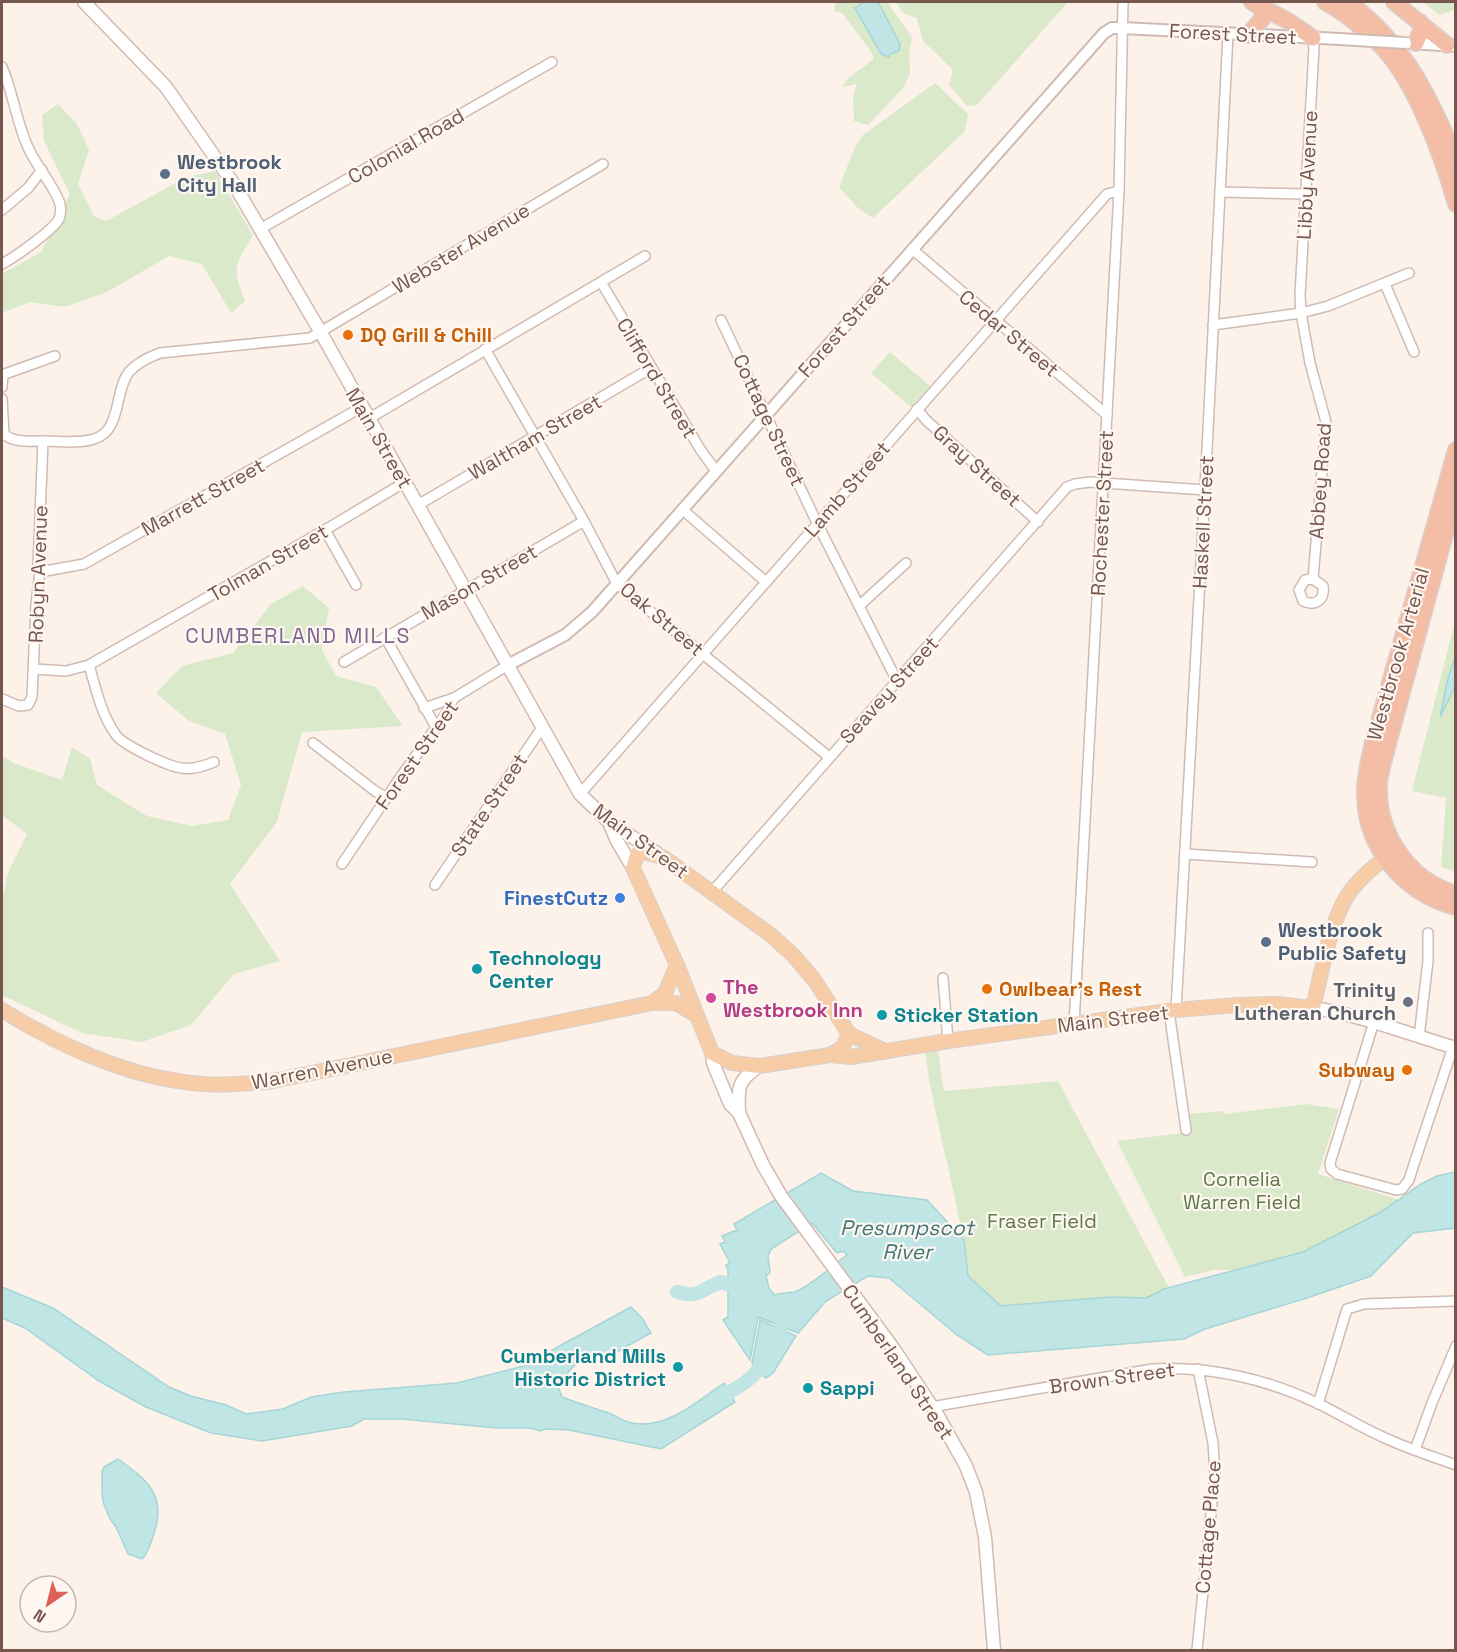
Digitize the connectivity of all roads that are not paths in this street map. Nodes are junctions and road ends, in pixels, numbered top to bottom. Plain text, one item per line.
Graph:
1 (84, 2) edge
2 (1123, 2) edge
3 (1254, 2) edge
4 (1326, 2) edge
5 (1348, 2) edge
6 (1394, 2) edge
7 (1420, 22) junction
8 (1122, 28) junction
9 (1228, 34) junction
10 (1248, 35) junction
11 (1312, 38) junction
12 (1411, 43) junction
13 (1451, 45) edge
14 (552, 62) dead end
15 (2, 67) edge
16 (1455, 159) edge
17 (603, 164) dead end
18 (42, 170) junction
19 (1119, 191) junction
20 (1220, 192) junction
21 (1306, 194) junction
22 (1455, 204) edge
23 (2, 210) edge
24 (260, 229) junction
25 (912, 249) junction
26 (645, 256) dead end
27 (2, 264) edge
28 (1409, 273) dead end
29 (601, 282) junction
30 (1385, 284) junction
31 (1301, 313) junction
32 (721, 320) dead end
33 (995, 321) junction
34 (1213, 325) junction
35 (320, 331) junction
36 (484, 349) junction
37 (1414, 352) dead end
38 (55, 356) dead end
39 (651, 368) junction
40 (2, 375) edge
41 (2, 387) edge
42 (2, 399) edge
43 (362, 407) junction
44 (917, 409) junction
45 (766, 415) junction
46 (1107, 415) junction
47 (368, 419) junction
48 (534, 437) junction
49 (43, 441) junction
50 (1455, 450) edge
51 (716, 471) junction
52 (405, 482) junction
53 (1103, 483) junction
54 (1205, 490) junction
55 (1455, 494) edge
56 (418, 505) junction
57 (682, 510) junction
58 (584, 521) junction
59 (1038, 522) junction
60 (817, 523) junction
61 (325, 530) junction
62 (906, 563) dead end
63 (40, 572) junction
64 (1313, 579) dead end
65 (766, 582) junction
66 (617, 584) junction
67 (356, 585) dead end
68 (465, 590) junction
69 (859, 606) junction
70 (385, 637) junction
71 (703, 654) junction
72 (344, 662) dead end
73 (89, 665) junction
74 (508, 665) junction
75 (34, 669) junction
76 (897, 681) junction
77 (454, 698) junction
78 (2, 699) edge
79 (424, 708) junction
80 (543, 726) junction
81 (436, 727) junction
82 (313, 743) dead end
83 (829, 757) junction
84 (214, 762) dead end
85 (580, 794) junction
86 (387, 798) junction
87 (609, 822) junction
88 (1185, 854) junction
89 (1390, 854) junction
90 (663, 857) junction
91 (1312, 862) dead end
92 (342, 864) dead end
93 (633, 868) junction
94 (435, 885) dead end
95 (712, 892) junction
96 (1455, 894) edge
97 (1455, 908) edge
98 (1428, 933) dead end
99 (676, 965) junction
100 (944, 978) dead end
101 (652, 1003) junction
102 (1313, 1008) junction
103 (2, 1010) edge
104 (1172, 1011) junction
105 (696, 1015) junction
106 (1374, 1022) junction
107 (1074, 1024) junction
108 (849, 1034) junction
109 (1419, 1036) junction
110 (948, 1041) junction
111 (1454, 1048) edge
112 (885, 1051) junction
113 (712, 1053) junction
114 (830, 1055) junction
115 (759, 1066) junction
116 (739, 1113) junction
117 (1186, 1130) dead end
118 (1455, 1301) edge
119 (1455, 1346) edge
120 (1198, 1369) junction
121 (1318, 1404) junction
122 (931, 1407) junction
123 (1415, 1450) junction
124 (1455, 1465) edge
125 (994, 1650) edge
126 (1197, 1650) edge

1 - 24 main road, Main Street
2 - 8 street, Rochester Street
3 - 10 highway
3 - 11 highway
4 - 22 highway
5 - 16 highway
6 - 7 highway
7 - 12 highway
7 - 13 highway
8 - 9 street, Forest Street
8 - 19 street, Rochester Street
8 - 25 street, Forest Street
9 - 10 street, Forest Street
9 - 20 street, Haskell Street
10 - 11 street, Forest Street
11 - 12 street, Forest Street, bridge
11 - 21 street, Libby Avenue
12 - 13 street, Forest Street
14 - 24 street, Colonial Road
15 - 18 street
17 - 35 street, Webster Avenue
18 - 23 street
18 - 27 street
19 - 33 street, Lamb Street
19 - 46 street, Rochester Street
20 - 21 street
20 - 34 street, Haskell Street
21 - 31 street, Libby Avenue
24 - 35 main road, Main Street
25 - 33 street, Cedar Street
25 - 45 street, Forest Street
26 - 29 street
28 - 30 street
29 - 36 street
29 - 39 street, Clifford Street
30 - 31 street
30 - 37 street
31 - 34 street
31 - 64 street, Abbey Road
32 - 45 street, Cottage Street
33 - 44 street, Lamb Street
33 - 46 street, Cedar Street
34 - 54 street, Haskell Street
35 - 43 main road, Main Street
35 - 49 street, Webster Avenue
36 - 47 street
36 - 48 street, Oak Street
38 - 40 street
39 - 48 street, Waltham Street
39 - 51 street, Clifford Street
40 - 41 street
42 - 49 street
43 - 47 main road, Main Street
43 - 63 street, Marrett Street
44 - 59 street, Gray Street
44 - 60 street, Lamb Street
45 - 51 street, Forest Street
45 - 60 street, Cottage Street
46 - 53 street, Rochester Street
47 - 52 main road, Main Street
48 - 56 street, Waltham Street
48 - 58 street, Oak Street
49 - 63 street, Robyn Avenue
50 - 89 highway, Westbrook Arterial
51 - 57 street, Forest Street
52 - 56 main road, Main Street
52 - 61 street, Tolman Street
53 - 54 street
53 - 59 street, Seavey Street
53 - 107 street, Rochester Street
54 - 88 street, Haskell Street
55 - 89 highway, Westbrook Arterial
56 - 68 main road, Main Street
57 - 65 street
57 - 66 street, Forest Street
58 - 66 street, Oak Street
58 - 68 street, Mason Street
59 - 76 street, Seavey Street
60 - 65 street, Lamb Street
60 - 69 street, Cottage Street
61 - 67 street
61 - 73 street, Tolman Street
62 - 69 street
63 - 75 street, Robyn Avenue
65 - 71 street, Lamb Street
66 - 71 street, Oak Street
66 - 74 street, Forest Street
68 - 70 street, Mason Street
68 - 74 main road, Main Street
69 - 76 street, Cottage Street
70 - 72 street, Mason Street
70 - 79 street
71 - 83 street, Oak Street
71 - 85 street, Lamb Street
73 - 75 street, Tolman Street
73 - 84 street
74 - 77 street, Forest Street
74 - 80 main road, Main Street
75 - 78 street, Robyn Avenue
76 - 83 street, Seavey Street
77 - 79 street
77 - 81 street, Forest Street
79 - 81 street
80 - 85 main road, Main Street
80 - 94 street, State Street
81 - 86 street, Forest Street
82 - 86 street
83 - 95 street, Seavey Street
85 - 87 main road, Main Street
86 - 92 street, Forest Street
87 - 90 main road, Main Street
87 - 93 main road, Cumberland Street
88 - 91 street
88 - 104 street, Haskell Street
89 - 96 highway
89 - 97 highway
89 - 102 main road
90 - 93 main road
90 - 95 main road, Main Street
93 - 99 main road, Cumberland Street
95 - 108 main road, Main Street
98 - 109 street
99 - 101 main road
99 - 105 main road, Cumberland Street
100 - 110 street
101 - 103 main road, Warren Avenue
101 - 105 main road, Warren Avenue
102 - 104 main road, Main Street
102 - 106 main road, Main Street
104 - 107 main road, Main Street
104 - 117 street, Haskell Street
105 - 113 main road, Cumberland Street
106 - 109 main road, Main Street
106 - 111 street
107 - 110 main road, Main Street
108 - 112 main road
108 - 114 main road
109 - 111 main road, Main Street
110 - 112 main road, Main Street
112 - 114 main road, Main Street
113 - 115 main road, Main Street
113 - 116 main road, Cumberland Street
114 - 115 main road, Main Street
115 - 116 main road
116 - 122 main road, Cumberland Street
118 - 121 street
119 - 123 street
120 - 121 street, Brown Street
120 - 122 street, Brown Street
120 - 126 street, Cottage Place
121 - 123 street, Brown Street
122 - 125 main road, Cumberland Street
123 - 124 street, Brown Street

